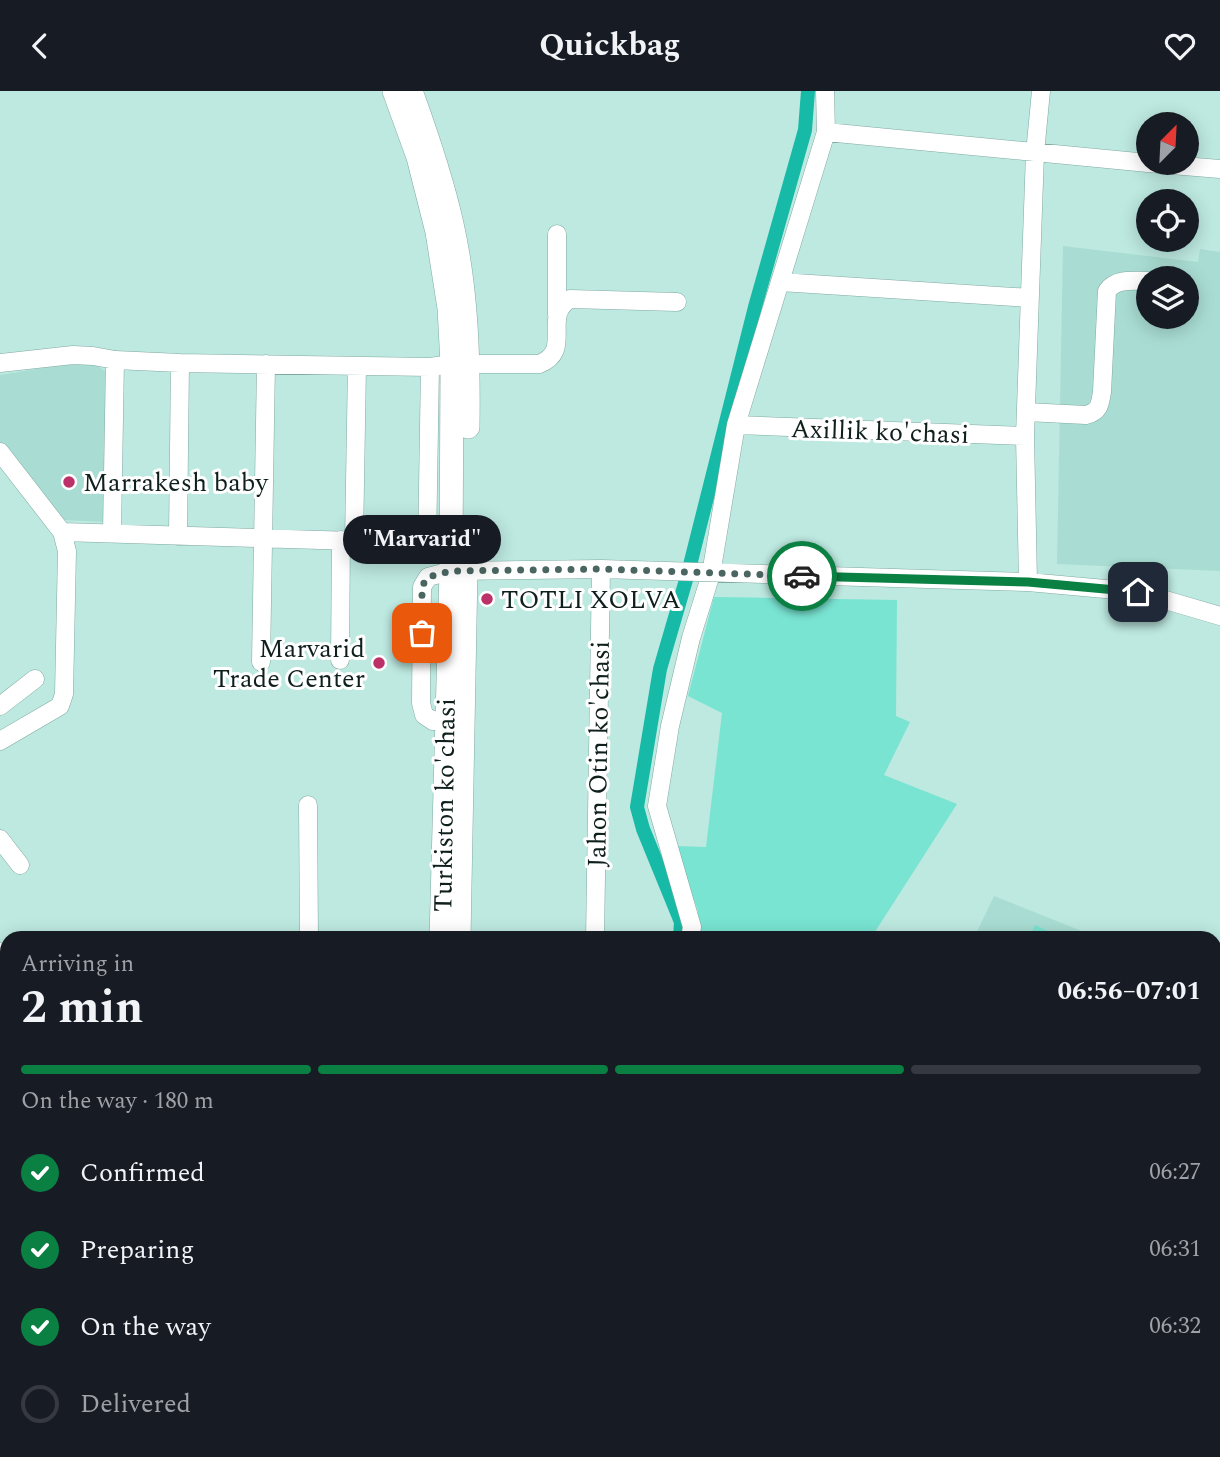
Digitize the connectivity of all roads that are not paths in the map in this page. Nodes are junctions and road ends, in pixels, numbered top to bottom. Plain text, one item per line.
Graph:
1 (394, 91) edge
2 (411, 91) edge
3 (825, 91) edge
4 (1041, 91) edge
5 (826, 132) junction
6 (1035, 153) junction
7 (1136, 162) edge
8 (1199, 167) edge
9 (1220, 169) edge
10 (557, 234) dead end
11 (1136, 281) edge
12 (780, 282) junction
13 (1030, 298) junction
14 (677, 302) dead end
15 (557, 315) junction
16 (115, 360) junction
17 (0, 363) edge
18 (180, 363) junction
19 (266, 365) junction
20 (450, 365) junction
21 (357, 366) junction
22 (1026, 412) junction
23 (736, 425) junction
24 (1025, 436) junction
25 (0, 453) edge
26 (62, 532) junction
27 (112, 533) junction
28 (178, 535) junction
29 (263, 538) junction
30 (347, 540) junction
31 (427, 548) junction
32 (459, 561) junction
33 (601, 569) junction
34 (707, 573) junction
35 (1028, 582) junction
36 (1220, 616) edge
37 (340, 660) dead end
38 (261, 662) dead end
39 (35, 679) dead end
40 (0, 706) edge
41 (0, 741) edge
42 (308, 805) dead end
43 (0, 839) edge
44 (20, 865) dead end
45 (309, 931) edge
46 (441, 931) edge
47 (459, 931) edge
48 (595, 931) edge
49 (691, 931) edge

1 - 20 main road, Turkiston ko'chasi
2 - 20 main road, Turkiston ko'chasi
3 - 5 street
4 - 6 street
5 - 6 street
5 - 12 street
6 - 7 street
6 - 13 street
8 - 9 street
10 - 15 street
11 - 22 street
12 - 13 street
12 - 23 street
13 - 22 street
14 - 15 street
15 - 20 street
16 - 17 street
16 - 18 street
16 - 27 street
18 - 19 street
18 - 28 street
19 - 21 street
19 - 29 street
20 - 21 street
20 - 31 street
20 - 32 main road, Turkiston ko'chasi
21 - 30 street
22 - 24 street
23 - 24 street, Axillik ko'chasi
23 - 34 street
24 - 35 street
25 - 26 street
26 - 27 street
26 - 41 street
27 - 28 street
28 - 29 street
29 - 30 street
29 - 38 street
30 - 31 street
30 - 37 street
31 - 32 street
32 - 33 street
32 - 46 main road, Turkiston ko'chasi
32 - 47 main road, Turkiston ko'chasi
33 - 34 street
33 - 48 street, Jahon Otin ko'chasi
34 - 35 street
34 - 49 street
35 - 36 street
39 - 40 street
42 - 45 street
43 - 44 street

